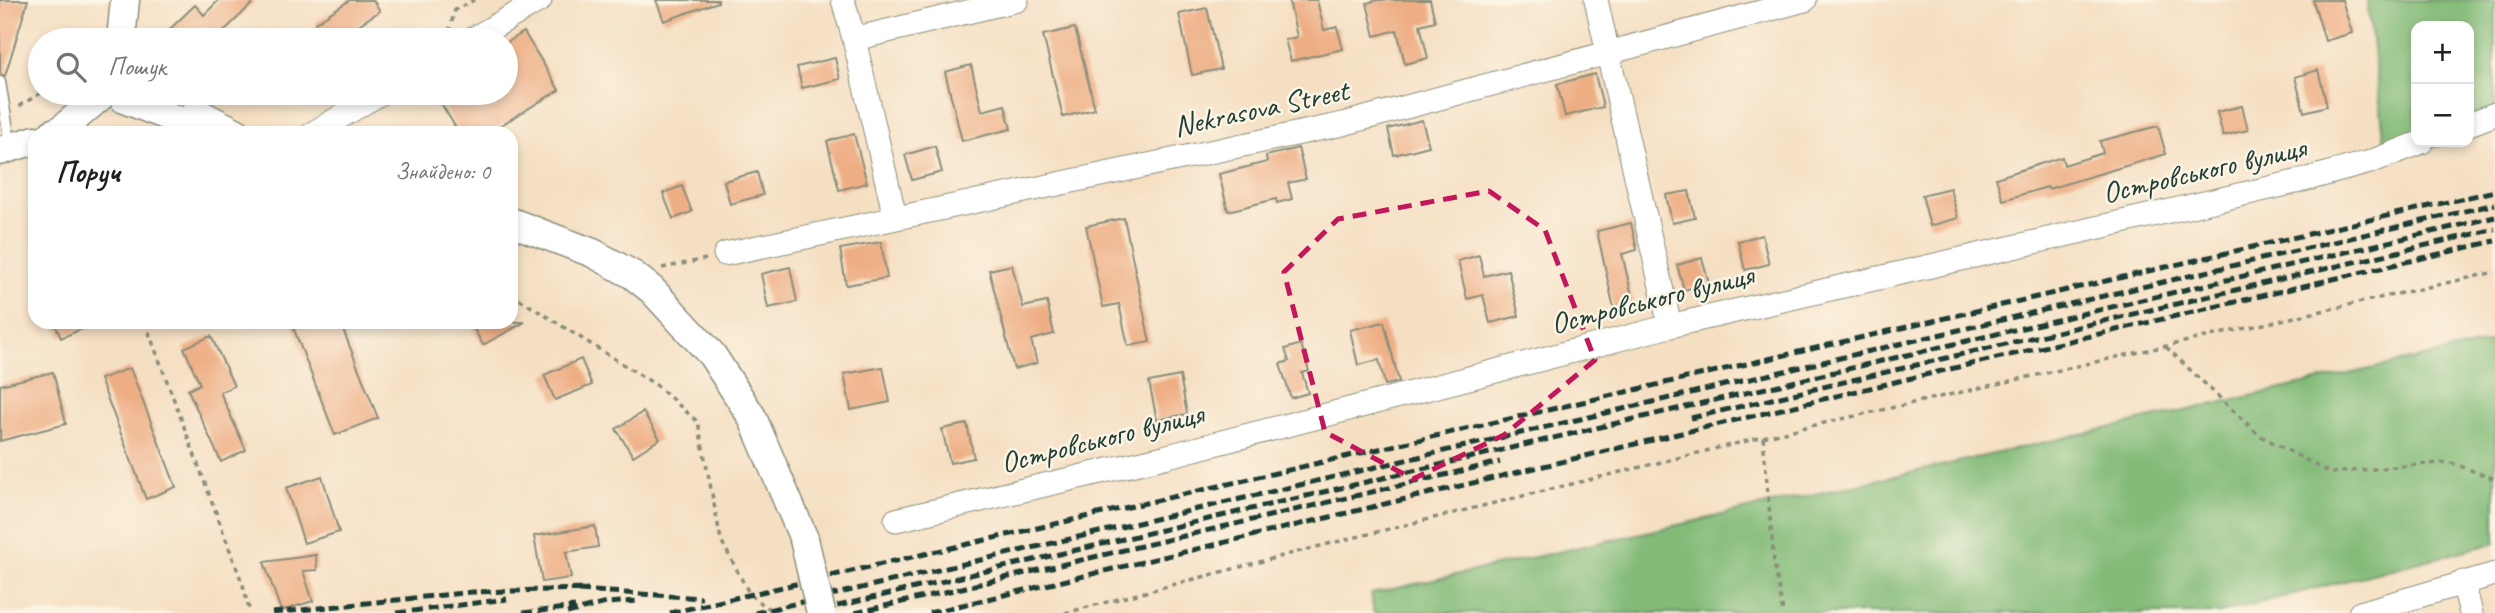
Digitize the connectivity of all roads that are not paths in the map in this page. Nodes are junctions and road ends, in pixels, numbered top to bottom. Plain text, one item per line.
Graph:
1 (540, 0) edge
2 (843, 0) edge
3 (1017, 0) edge
4 (1596, 0) edge
5 (1805, 0) edge
6 (492, 28) edge
7 (854, 39) junction
8 (1609, 53) junction
9 (0, 82) edge
10 (98, 105) edge
11 (142, 105) edge
12 (183, 105) edge
13 (361, 105) edge
14 (2495, 114) edge
15 (2474, 122) edge
16 (67, 126) edge
17 (194, 126) edge
18 (224, 126) edge
19 (325, 126) edge
20 (2411, 146) edge
21 (15, 147) edge
22 (895, 217) junction
23 (518, 225) edge
24 (725, 254) road end
25 (1670, 326) junction
26 (896, 520) dead end
27 (2495, 574) edge
28 (2463, 582) junction
29 (821, 613) edge
30 (2360, 613) edge
31 (2471, 613) edge

1 - 6 street
2 - 7 street
3 - 7 street
4 - 8 street
5 - 8 street, Nekrasova Street
7 - 22 street
8 - 22 street, Nekrasova Street
8 - 25 street
9 - 21 lane
10 - 16 street
11 - 17 street
12 - 18 street
13 - 19 street
14 - 15 street
20 - 25 street, Островського вулиця
22 - 24 street, Nekrasova Street
23 - 29 street, bridge
25 - 26 street, Островського вулиця
27 - 28 street
28 - 30 street
28 - 31 street

